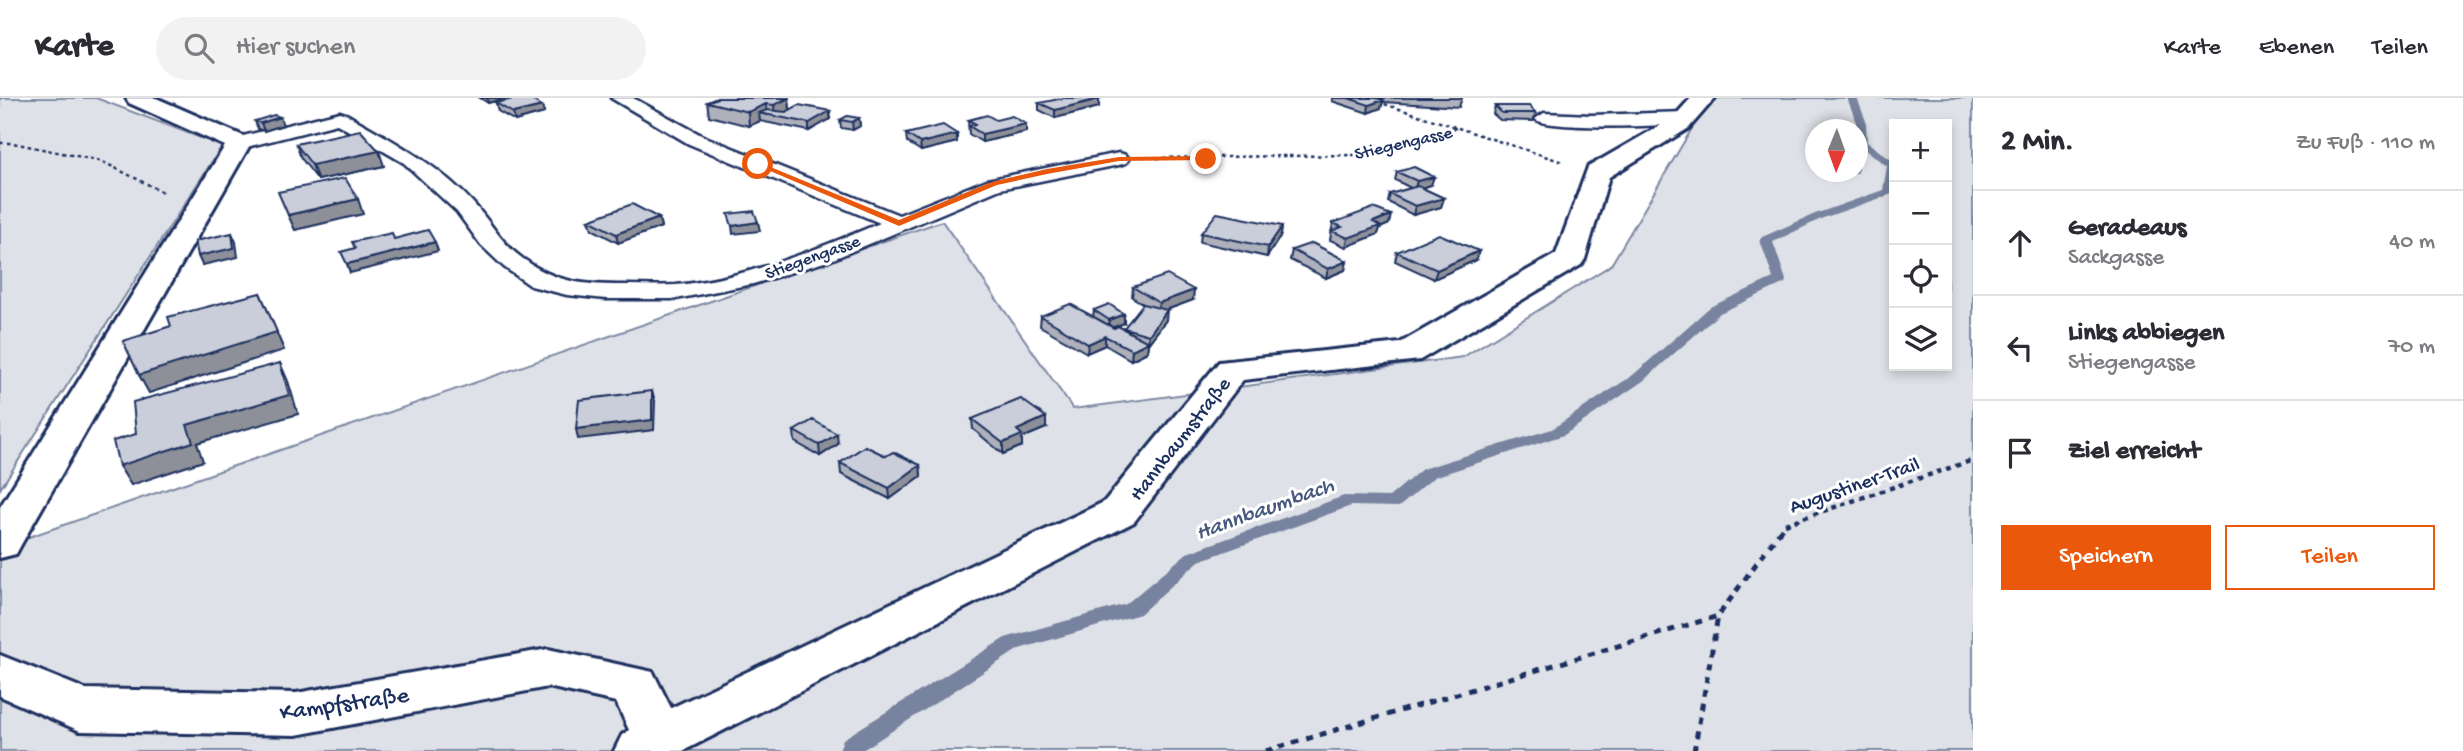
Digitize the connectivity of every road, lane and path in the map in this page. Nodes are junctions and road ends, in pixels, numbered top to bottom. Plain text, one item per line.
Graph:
1 (137, 98) edge
2 (620, 98) edge
3 (1378, 102) edge
4 (1695, 108) edge
5 (1544, 119) dead end
6 (1456, 128) junction
7 (0, 143) edge
8 (239, 143) junction
9 (1119, 159) joint
10 (1597, 173) junction
11 (199, 210) junction
12 (899, 223) junction
13 (1973, 460) edge
14 (0, 543) edge
15 (1718, 616) junction
16 (0, 674) edge
17 (650, 744) edge
18 (1266, 751) edge
19 (1694, 751) edge

1 - 8 street
2 - 12 lane
3 - 6 path
4 - 5 lane
4 - 10 street
6 - 9 path, Stiegengasse
6 - 10 path, Stiegengasse
7 - 11 path
8 - 11 street
8 - 12 lane, Stiegengasse
9 - 12 lane, Stiegengasse
10 - 17 street, Hannbaumstraße
11 - 14 street
13 - 15 path, Augustiner-Trail
15 - 18 path
15 - 19 path, Augustiner-Trail
16 - 17 street, Kampfstraße

